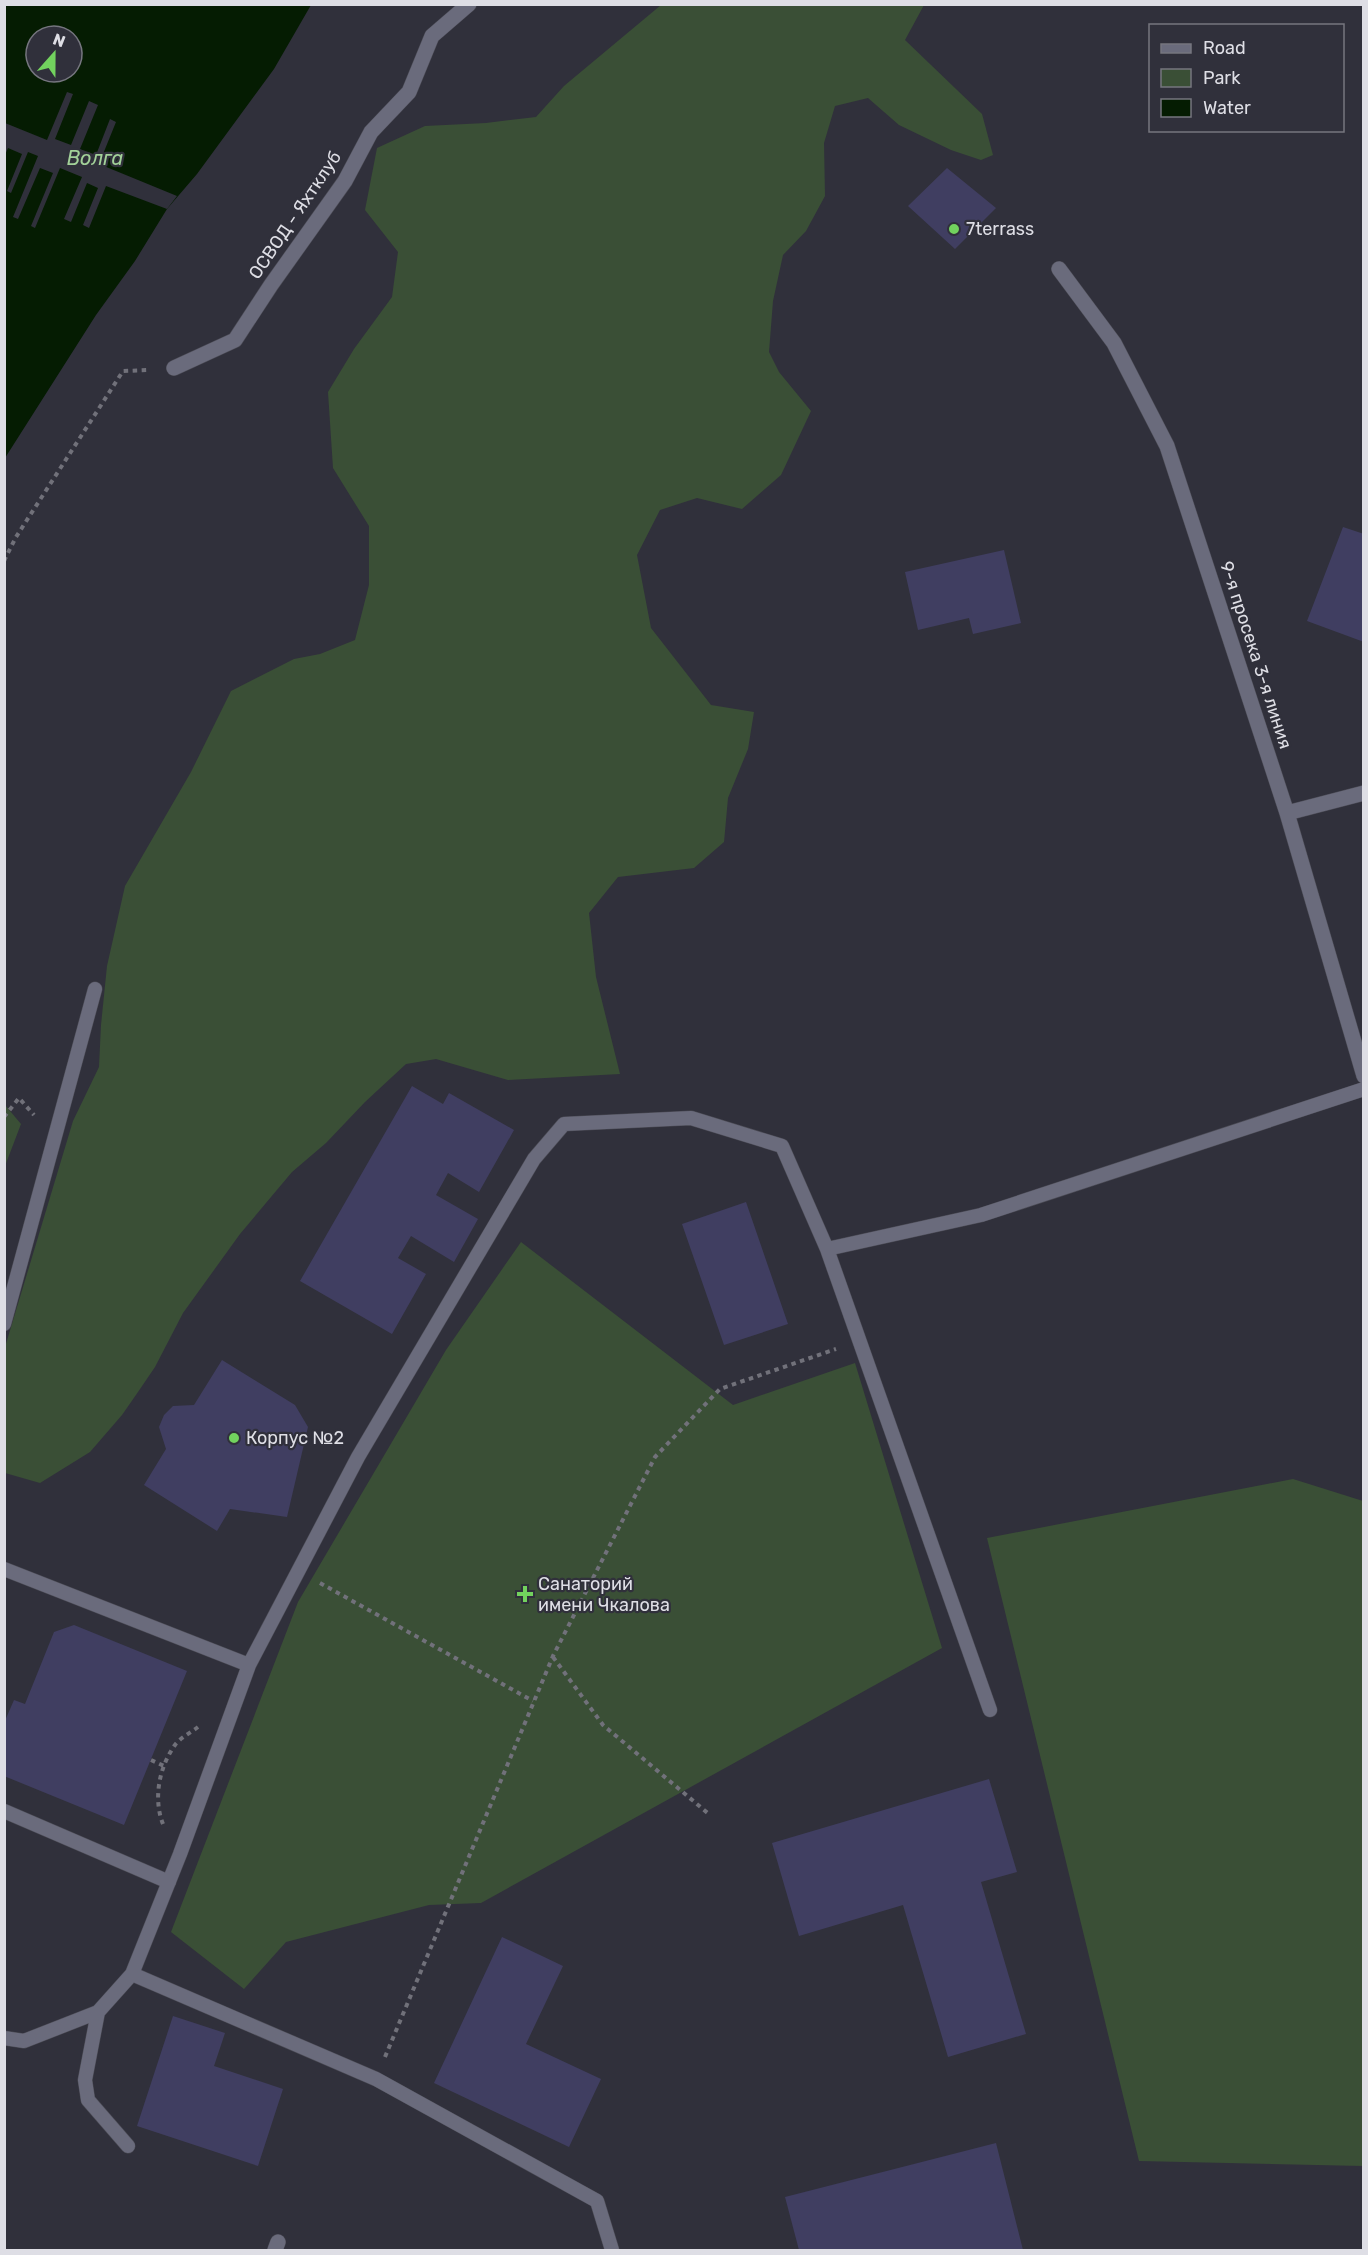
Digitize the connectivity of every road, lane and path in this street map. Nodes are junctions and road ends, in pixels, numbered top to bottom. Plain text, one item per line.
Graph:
1 (469, 4) edge
2 (1059, 270) dead end
3 (174, 368) joint
4 (4, 561) edge
5 (1364, 793) edge
6 (1287, 813) junction
7 (94, 989) dead end
8 (1364, 1076) edge
9 (1364, 1089) edge
10 (4, 1118) edge
11 (54, 1137) junction
12 (827, 1249) junction
13 (4, 1324) edge
14 (860, 1341) junction
15 (4, 1569) edge
16 (298, 1571) junction
17 (553, 1656) junction
18 (249, 1665) junction
19 (533, 1701) junction
20 (990, 1710) dead end
21 (231, 1712) junction
22 (151, 1760) dead end
23 (164, 1766) junction
24 (4, 1811) edge
25 (710, 1815) dead end
26 (180, 1854) junction
27 (169, 1882) junction
28 (132, 1974) junction
29 (98, 2012) junction
30 (4, 2038) edge
31 (376, 2079) junction
32 (128, 2146) dead end
33 (612, 2250) edge

1 - 3 street, ОСВОД - Яхтклуб
2 - 6 street, 9-я просека 3-я линия
3 - 4 path
5 - 6 street
6 - 8 street, 9-я просека 3-я линия
7 - 11 lane
9 - 12 lane
10 - 11 path
11 - 13 lane
12 - 14 lane
12 - 16 lane
14 - 17 path
14 - 20 lane
15 - 18 lane
16 - 18 lane
16 - 19 path
17 - 19 path
17 - 25 path
18 - 21 lane
19 - 31 path
21 - 23 path
21 - 26 lane
22 - 23 path
23 - 26 path
24 - 27 lane
26 - 27 lane
27 - 28 lane
28 - 29 lane
28 - 31 lane
29 - 30 lane
29 - 32 lane
31 - 33 lane

